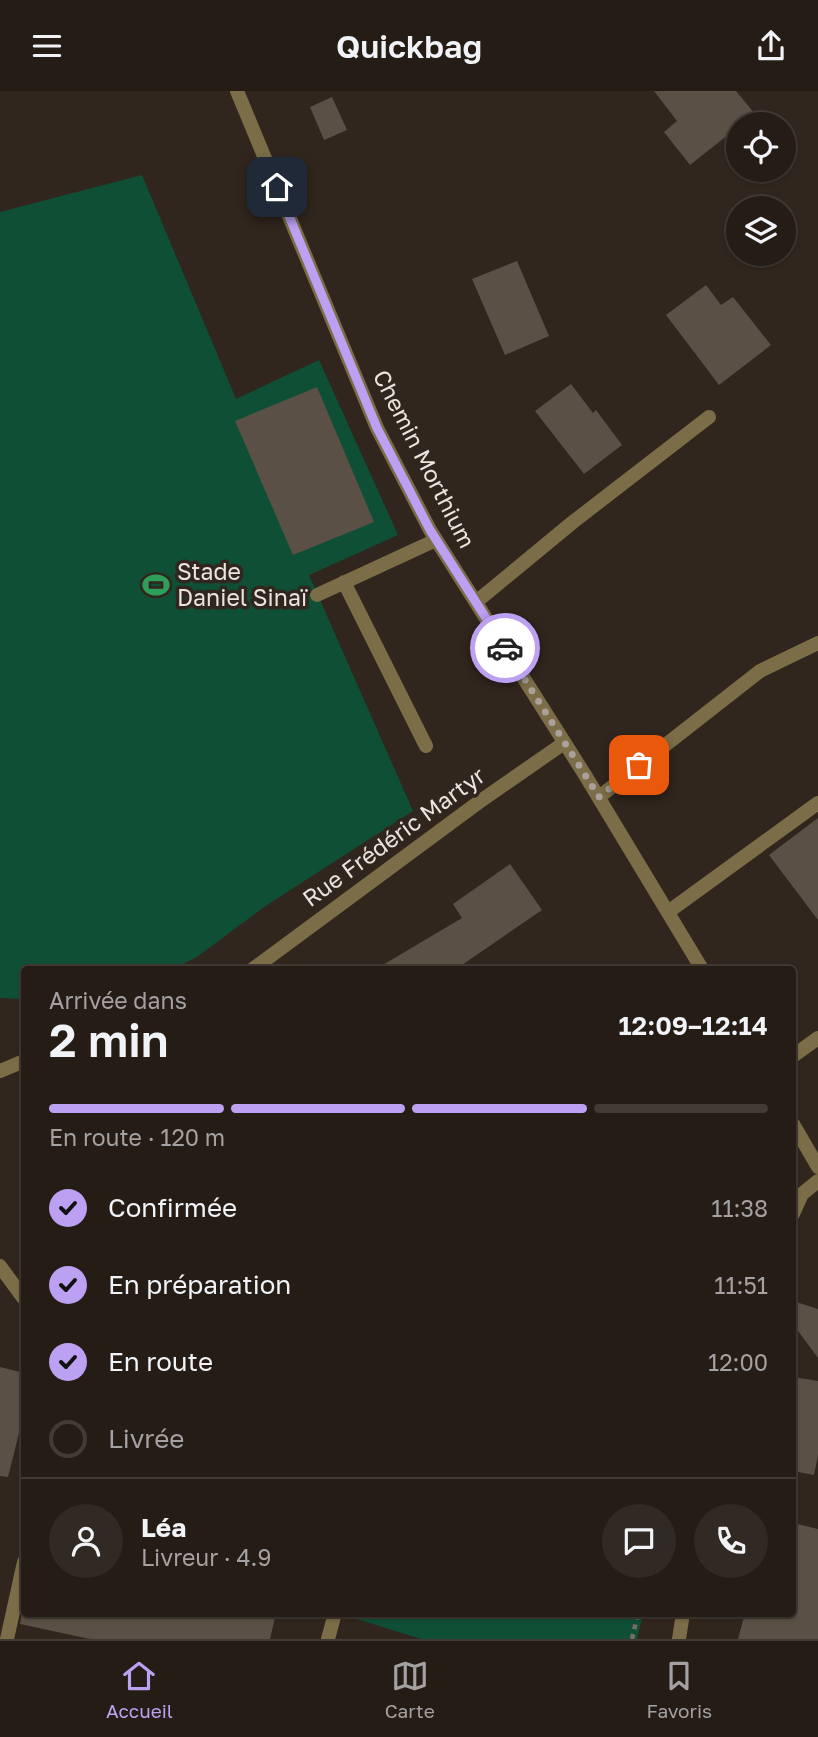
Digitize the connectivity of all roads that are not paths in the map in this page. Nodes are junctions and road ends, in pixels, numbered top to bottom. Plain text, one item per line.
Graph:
1 (237, 91) edge
2 (709, 417) dead end
3 (436, 540) junction
4 (344, 582) junction
5 (317, 595) dead end
6 (476, 602) junction
7 (818, 643) edge
8 (564, 743) junction
9 (426, 746) dead end
10 (599, 797) junction
11 (818, 803) edge
12 (668, 912) junction
13 (257, 966) edge
14 (700, 966) edge
15 (818, 1038) edge
16 (796, 1054) edge
17 (21, 1062) edge
18 (0, 1071) edge
19 (796, 1129) edge
20 (818, 1167) edge
21 (818, 1181) edge
22 (796, 1207) edge
23 (0, 1266) edge
24 (21, 1295) edge
25 (21, 1575) edge
26 (334, 1617) edge
27 (682, 1617) edge
28 (6, 1639) edge
29 (328, 1639) edge
30 (679, 1639) edge

1 - 3 street, Chemin Morthium
2 - 6 street
3 - 4 street
3 - 6 street, Chemin Morthium
4 - 5 street
4 - 9 street
6 - 8 street, Chemin Morthium
7 - 10 street
8 - 10 street, Chemin Morthium
8 - 13 street, Rue Frédéric Martyr
10 - 12 street, Chemin Morthium
11 - 12 street
12 - 14 street, Chemin Morthium
15 - 16 street
17 - 18 street
19 - 20 street
21 - 22 street
23 - 24 street
25 - 28 street
26 - 29 street
27 - 30 street

